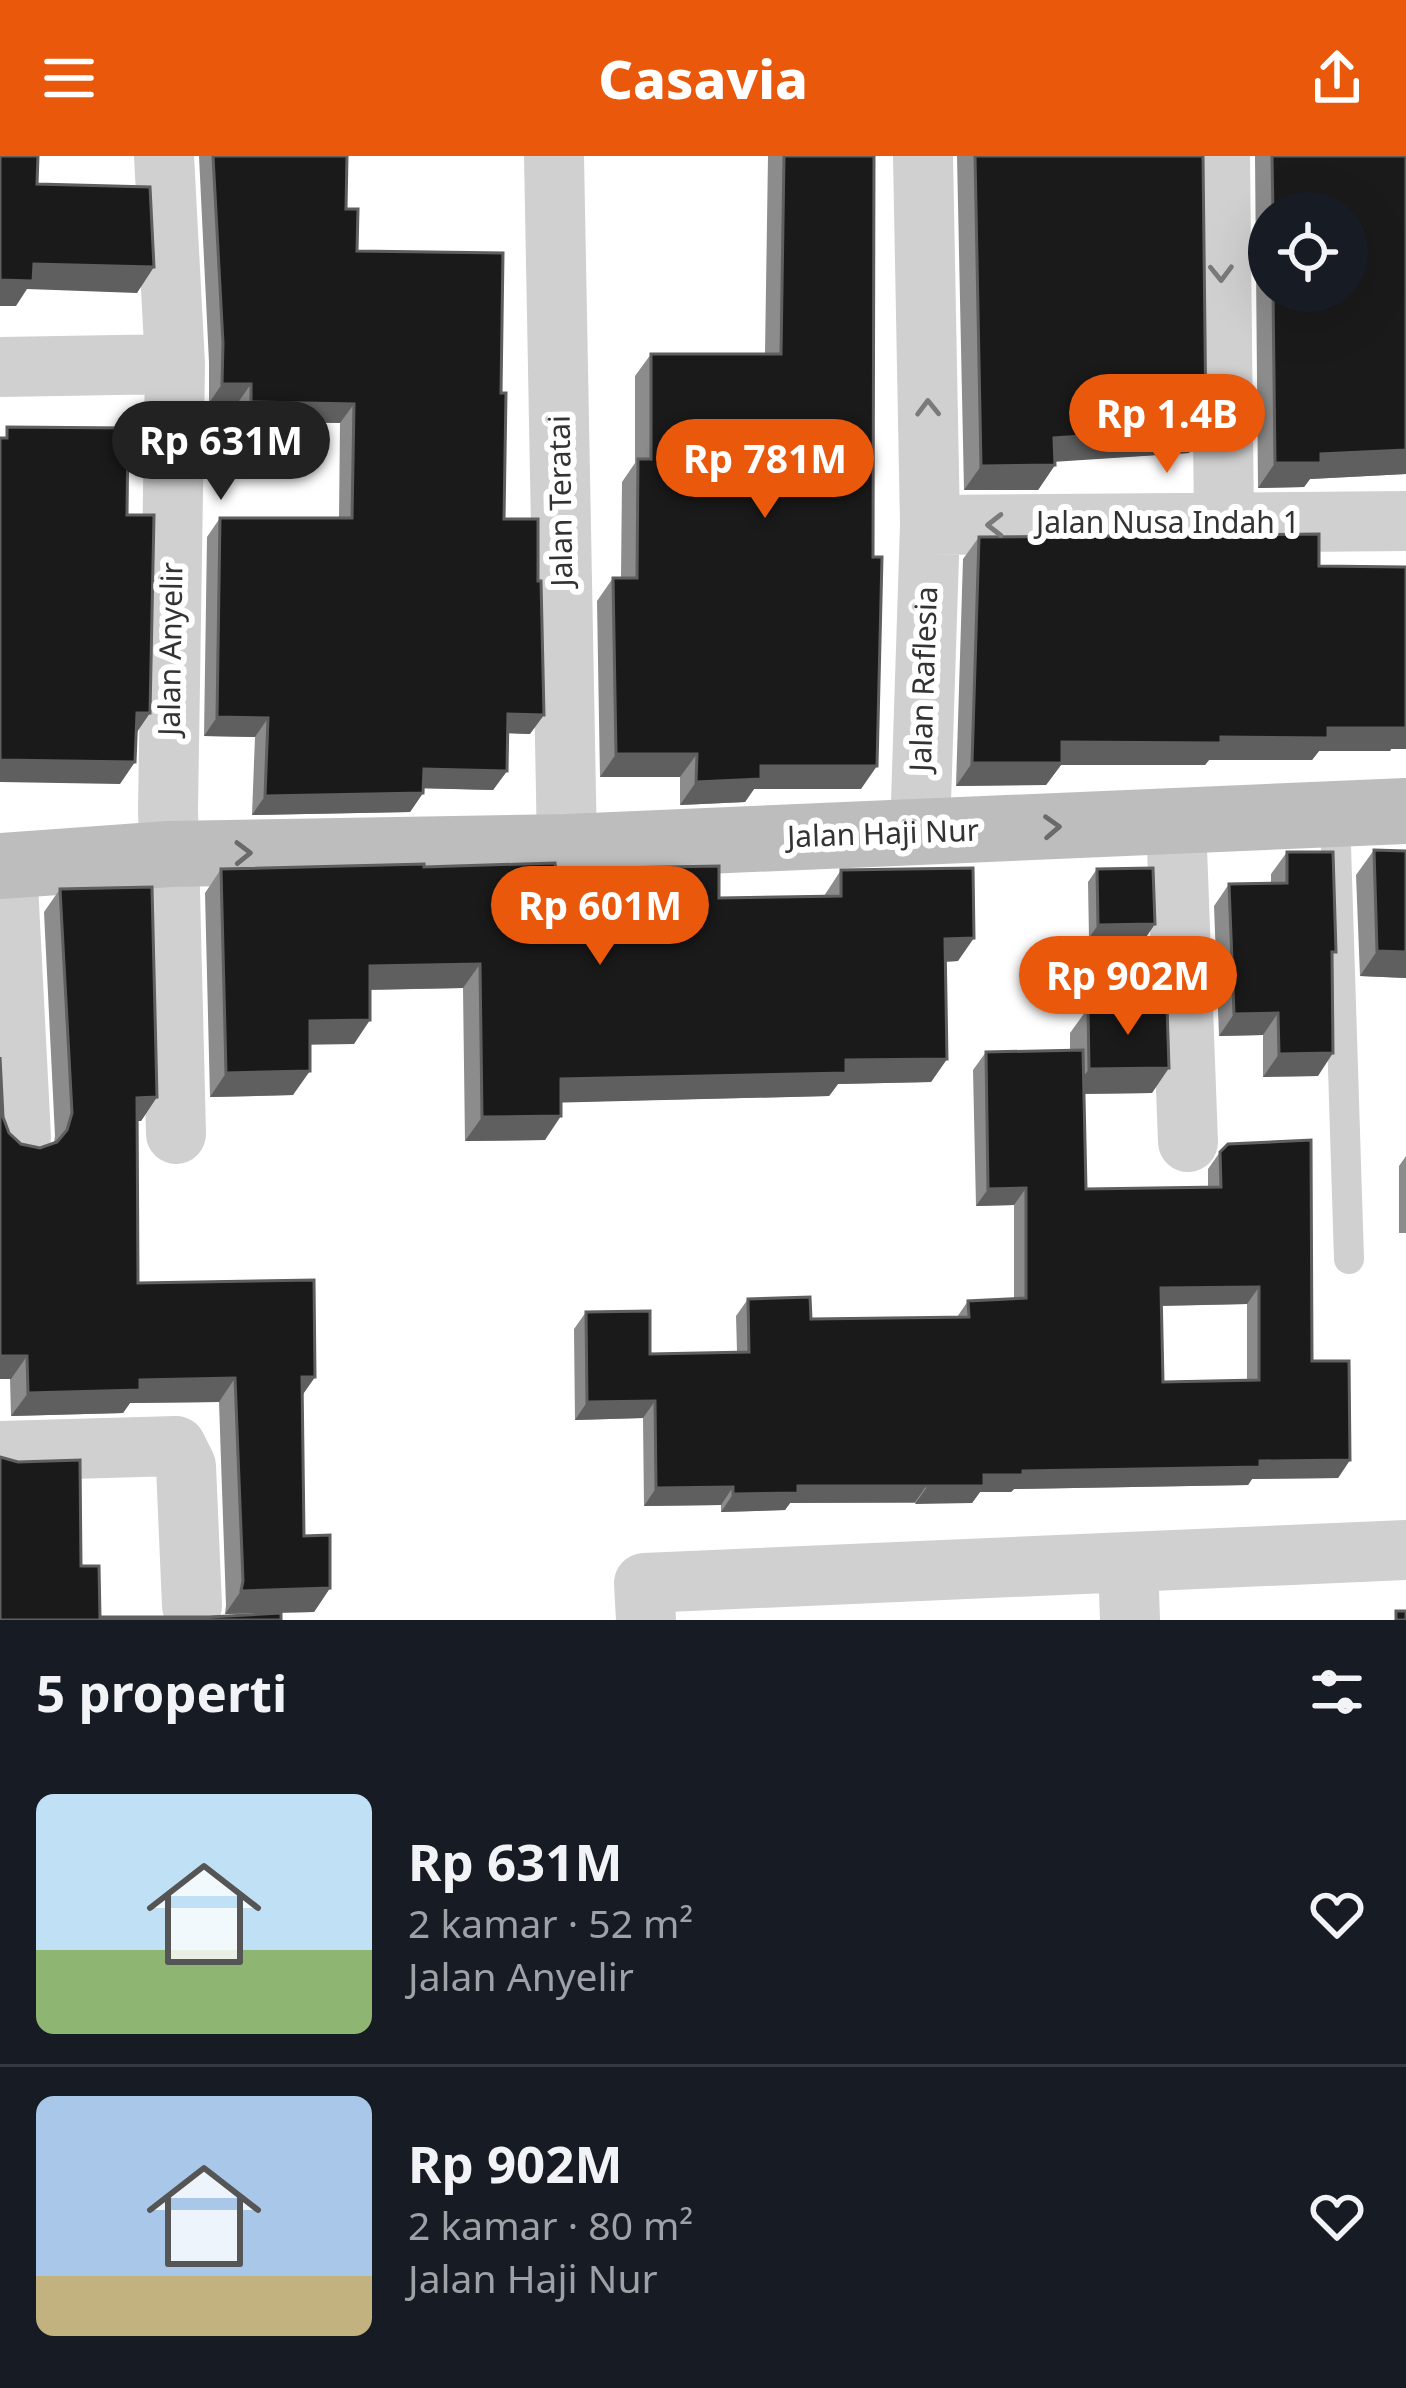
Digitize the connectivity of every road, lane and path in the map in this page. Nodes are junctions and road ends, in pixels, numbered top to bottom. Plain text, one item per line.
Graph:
1 (164, 156) edge
2 (554, 156) edge
3 (923, 156) edge
4 (1220, 156) edge
5 (175, 364) junction
6 (0, 367) edge
7 (1406, 521) edge
8 (1224, 524) junction
9 (930, 525) junction
10 (1406, 811) edge
11 (1335, 814) junction
12 (1176, 821) junction
13 (920, 833) junction
14 (567, 847) junction
15 (169, 854) junction
16 (3, 866) edge
17 (176, 1134) dead end
18 (21, 1137) edge
19 (1187, 1142) dead end
20 (1349, 1259) dead end
21 (0, 1451) edge
22 (1406, 1550) edge
23 (1129, 1591) edge
24 (192, 1606) dead end
25 (646, 1620) edge

1 - 5 street, Jalan Anyelir
2 - 14 street, Jalan Teratai
9 -> 3 street, Jalan Raflesia
4 -> 8 street
5 - 6 street
5 - 15 street, Jalan Anyelir
7 - 8 street, Jalan Nusa Indah 1
8 -> 9 street, Jalan Nusa Indah 1
9 - 13 street, Jalan Raflesia
10 - 11 street, Jalan Haji Nur
11 - 12 street, Jalan Haji Nur
11 - 20 lane
13 -> 12 street, Jalan Haji Nur
12 - 19 street
13 - 14 street, Jalan Haji Nur
15 -> 14 street, Jalan Haji Nur
15 - 16 street, Jalan Haji Nur
15 - 17 street, Jalan Anyelir
16 - 18 street
21 - 24 street
22 - 23 street
23 - 25 street

